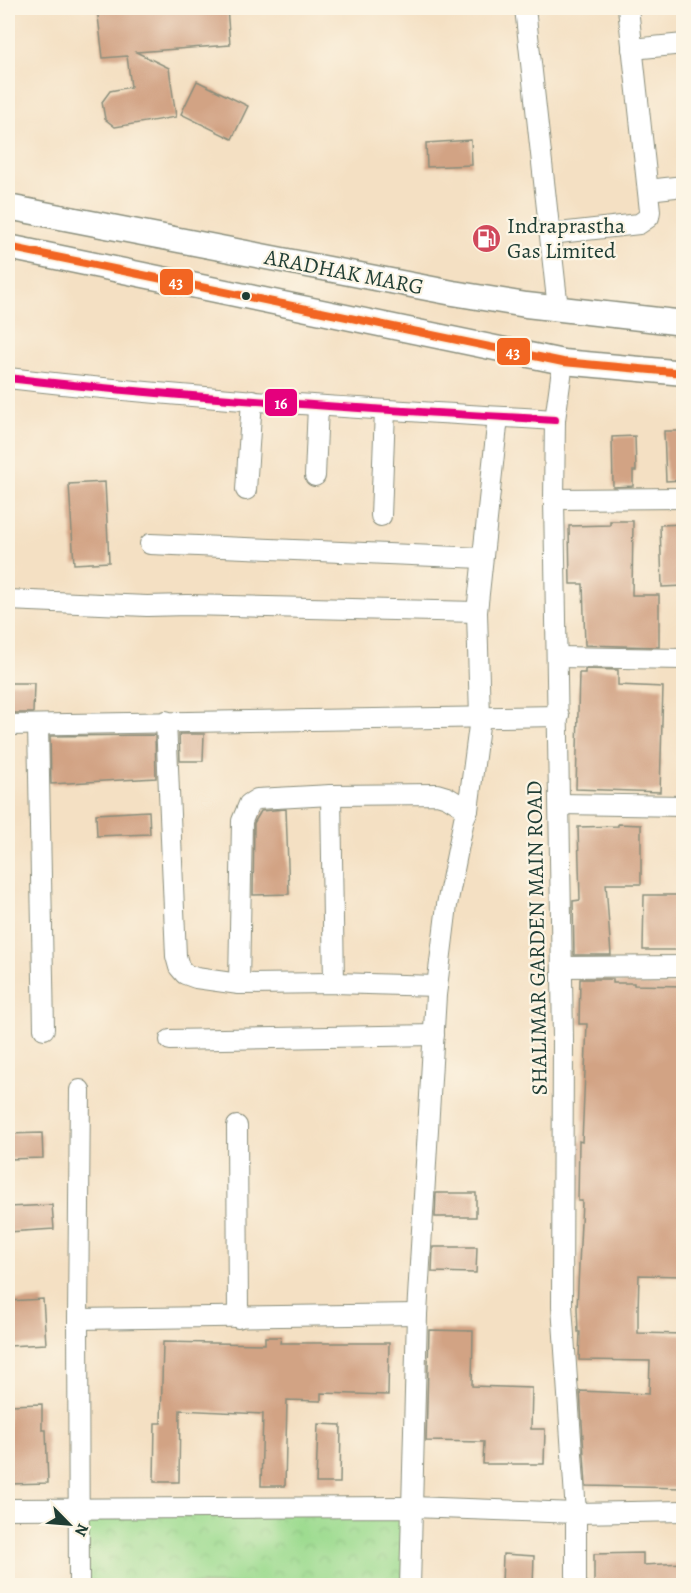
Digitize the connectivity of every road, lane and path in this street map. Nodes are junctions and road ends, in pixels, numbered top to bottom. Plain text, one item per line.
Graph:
1 (525, 8) edge
2 (628, 8) edge
3 (684, 44) edge
4 (632, 49) junction
5 (684, 186) edge
6 (648, 189) junction
7 (8, 207) edge
8 (550, 234) junction
9 (8, 247) edge
10 (558, 309) junction
11 (684, 323) edge
12 (563, 362) junction
13 (684, 373) edge
14 (8, 378) edge
15 (252, 400) junction
16 (318, 406) junction
17 (386, 410) junction
18 (498, 417) junction
19 (555, 420) junction
20 (315, 476) dead end
21 (246, 490) dead end
22 (684, 498) edge
23 (554, 499) junction
24 (381, 516) dead end
25 (150, 544) dead end
26 (482, 558) junction
27 (8, 600) edge
28 (477, 612) junction
29 (557, 657) junction
30 (684, 659) edge
31 (559, 716) junction
32 (480, 718) junction
33 (166, 721) junction
34 (8, 724) edge
35 (38, 725) junction
36 (331, 795) junction
37 (560, 804) junction
38 (684, 806) edge
39 (468, 810) junction
40 (684, 966) edge
41 (562, 967) junction
42 (334, 983) junction
43 (239, 984) junction
44 (437, 986) junction
45 (44, 1029) dead end
46 (434, 1035) junction
47 (170, 1040) dead end
48 (80, 1090) dead end
49 (237, 1126) dead end
50 (417, 1314) junction
51 (238, 1318) junction
52 (78, 1319) junction
53 (79, 1508) junction
54 (411, 1508) junction
55 (8, 1509) edge
56 (684, 1511) edge
57 (576, 1513) junction
58 (79, 1586) edge
59 (410, 1586) edge
60 (576, 1586) edge

1 - 8 street
2 - 4 street
3 - 4 street
4 - 6 street
5 - 6 street
6 - 8 street
7 - 10 main road, ARADHAK MARG
8 - 10 street
9 - 12 main road, ARADHAK MARG
10 - 11 main road, ARADHAK MARG
12 - 13 main road, ARADHAK MARG
12 - 19 street, SHALIMAR GARDEN MAIN ROAD
14 - 15 street
15 - 16 street
15 - 21 street
16 - 17 street
16 - 20 street
17 - 18 street
17 - 24 street
18 - 19 street
18 - 26 street
19 - 23 street, SHALIMAR GARDEN MAIN ROAD
22 - 23 street
23 - 29 street, SHALIMAR GARDEN MAIN ROAD
25 - 26 street
26 - 28 street
27 - 28 street
28 - 32 street
29 - 30 street
29 - 31 street, SHALIMAR GARDEN MAIN ROAD
31 - 32 street
31 - 37 street, SHALIMAR GARDEN MAIN ROAD
32 - 33 street
32 - 39 street
33 - 35 street
33 - 43 street
34 - 35 street
35 - 45 street
36 - 39 street
36 - 42 street
36 - 43 street
37 - 38 street
37 - 41 street, SHALIMAR GARDEN MAIN ROAD
39 - 44 street
40 - 41 street
41 - 57 street, SHALIMAR GARDEN MAIN ROAD
42 - 43 street
42 - 44 street
44 - 46 street
46 - 47 street
46 - 50 street
48 - 52 street
49 - 51 street
50 - 51 street
50 - 54 street
51 - 52 street
52 - 53 street
53 - 54 street
53 - 55 street
53 - 58 street
54 - 57 street
54 - 59 street
56 - 57 street
57 - 60 street, SHALIMAR GARDEN MAIN ROAD

